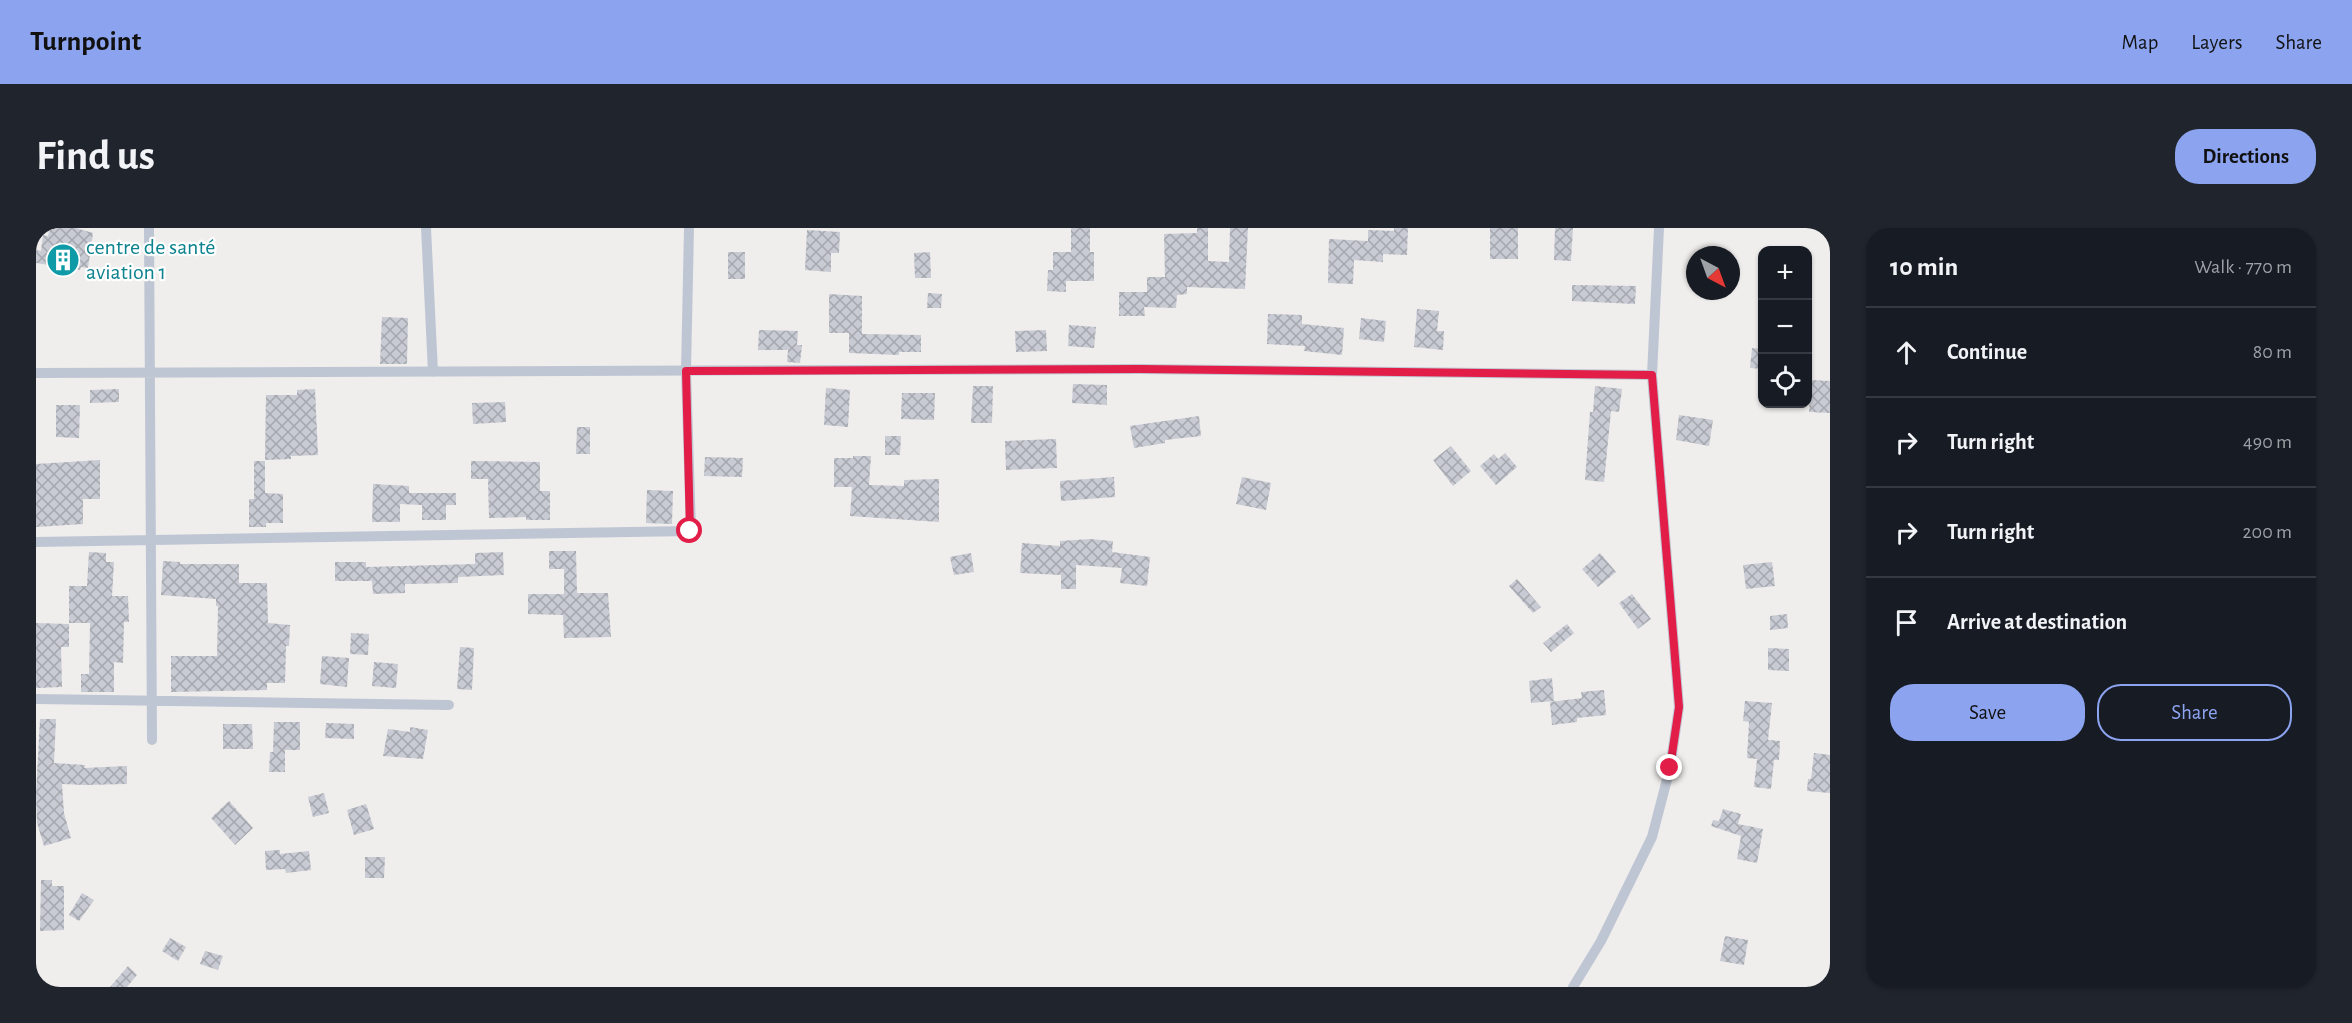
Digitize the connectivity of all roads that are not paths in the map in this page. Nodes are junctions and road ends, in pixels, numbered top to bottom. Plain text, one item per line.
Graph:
1 (149, 228) edge
2 (426, 228) edge
3 (688, 228) edge
4 (1659, 228) edge
5 (686, 371) junction
6 (433, 372) junction
7 (36, 373) edge
8 (150, 373) junction
9 (1652, 375) junction
10 (152, 541) junction
11 (36, 542) edge
12 (36, 699) edge
13 (152, 699) junction
14 (448, 705) dead end
15 (152, 740) dead end
16 (1573, 987) edge

1 - 8 street
2 - 6 street
3 - 5 street
4 - 9 street
5 - 6 street
5 - 9 street
5 - 10 street
6 - 8 street
7 - 8 street
8 - 10 street
9 - 16 street
10 - 11 street
10 - 13 street
12 - 13 street
13 - 14 street
13 - 15 street

